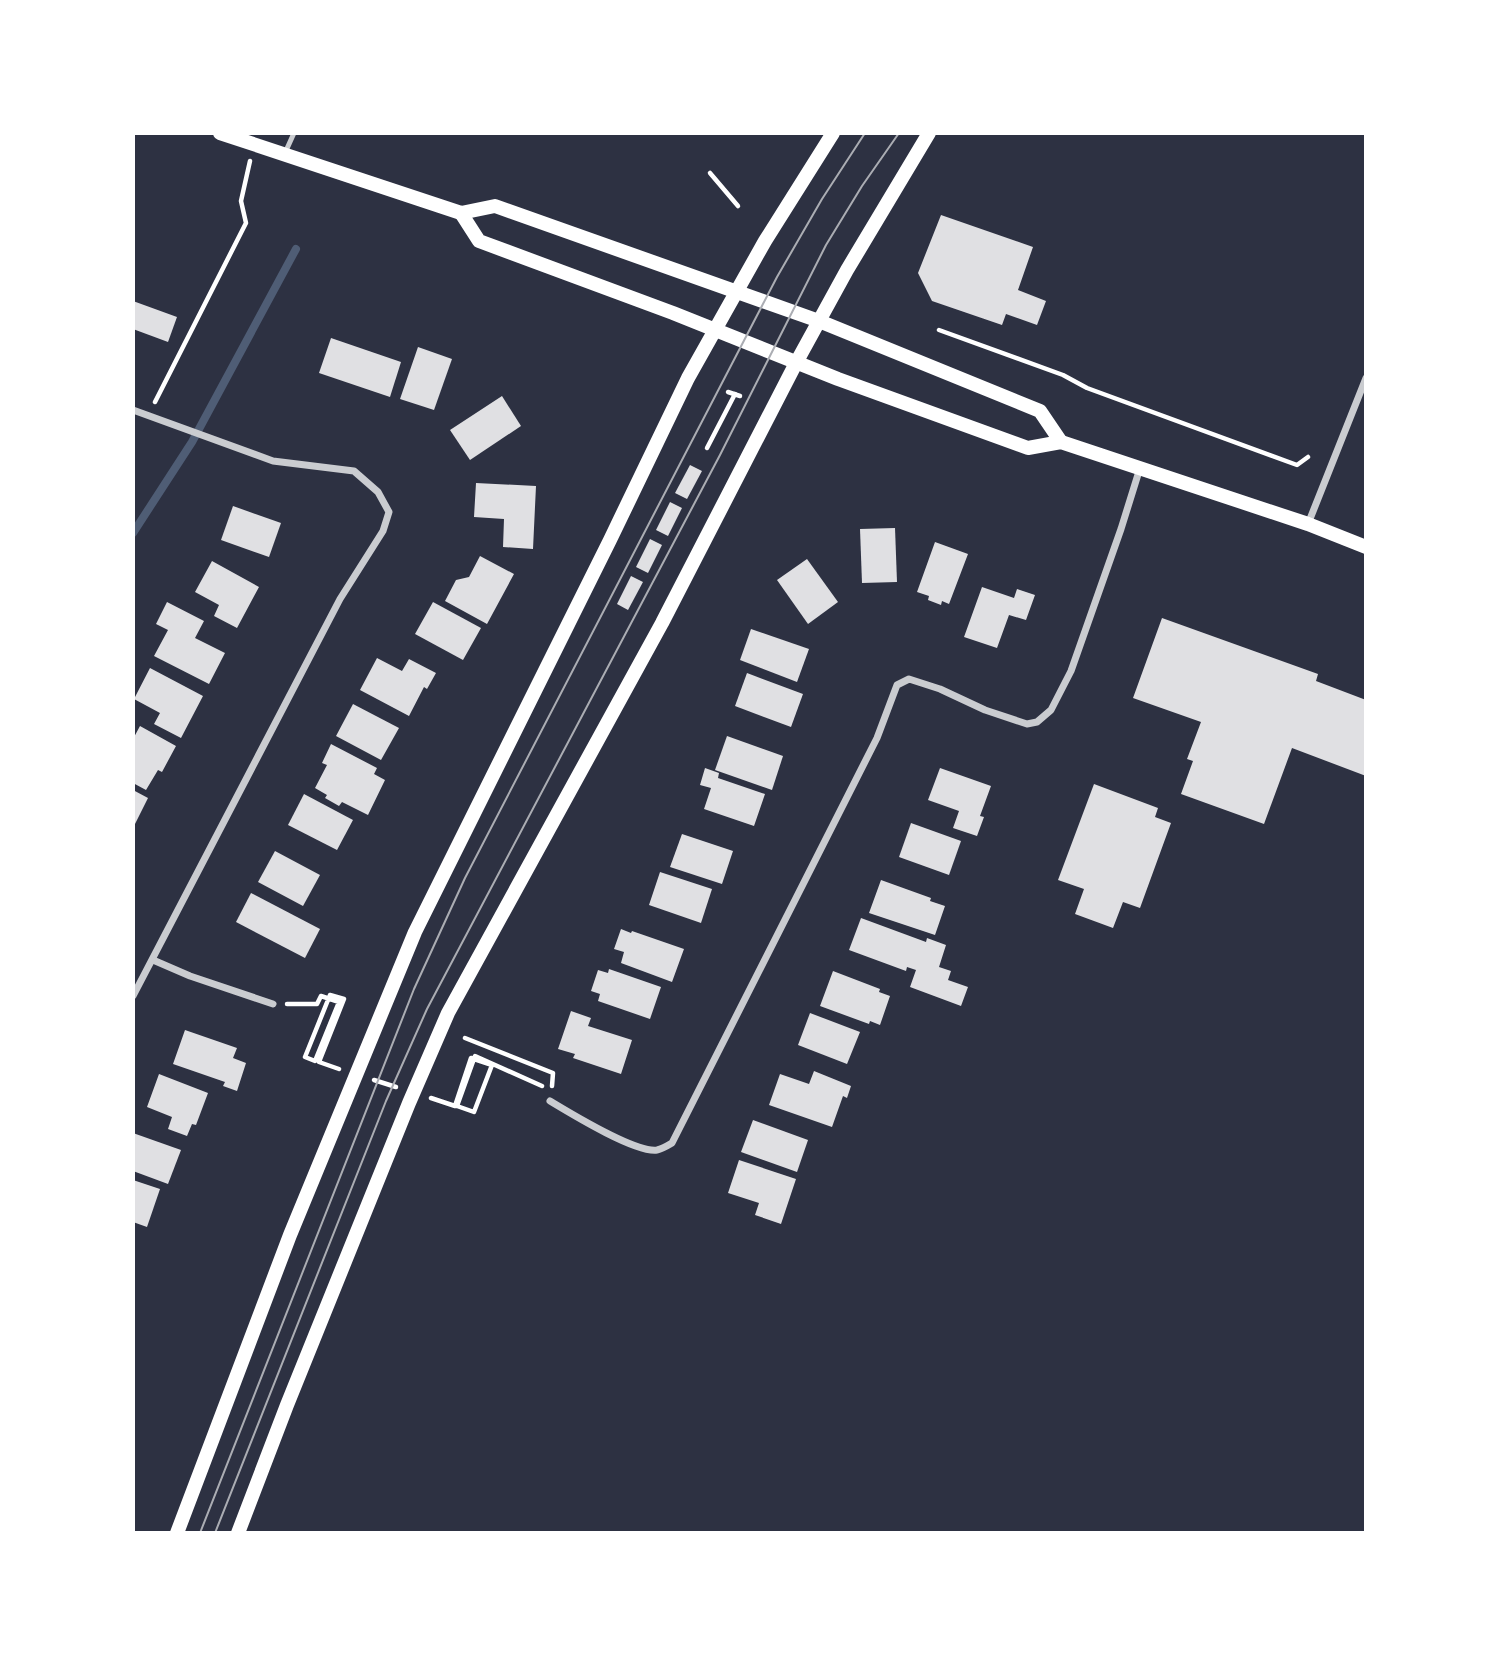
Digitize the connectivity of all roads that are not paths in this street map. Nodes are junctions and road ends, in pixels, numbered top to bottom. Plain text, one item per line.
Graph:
1 (220, 133) edge
2 (294, 133) edge
3 (833, 133) edge
4 (929, 133) edge
5 (284, 155) junction
6 (461, 213) junction
7 (736, 292) junction
8 (819, 321) junction
9 (714, 330) junction
10 (796, 363) junction
11 (1366, 378) edge
12 (133, 410) edge
13 (1061, 442) junction
14 (1140, 468) junction
15 (1308, 524) junction
16 (1366, 547) edge
17 (153, 960) junction
18 (133, 996) edge
19 (272, 1004) road end
20 (550, 1101) dead end
21 (177, 1533) edge
22 (238, 1533) edge

1 - 5 main road
2 - 5 lane
3 - 7 main road
4 - 8 main road
5 - 6 main road
6 - 7 main road
6 - 9 main road
7 - 8 main road
7 - 9 main road
8 - 10 main road
8 - 13 main road
9 - 10 main road
9 - 21 main road
10 - 13 main road
10 - 22 main road
11 - 15 street
12 - 17 street
13 - 14 main road
14 - 15 main road
14 - 20 street
15 - 16 main road
17 - 18 street
17 - 19 street

